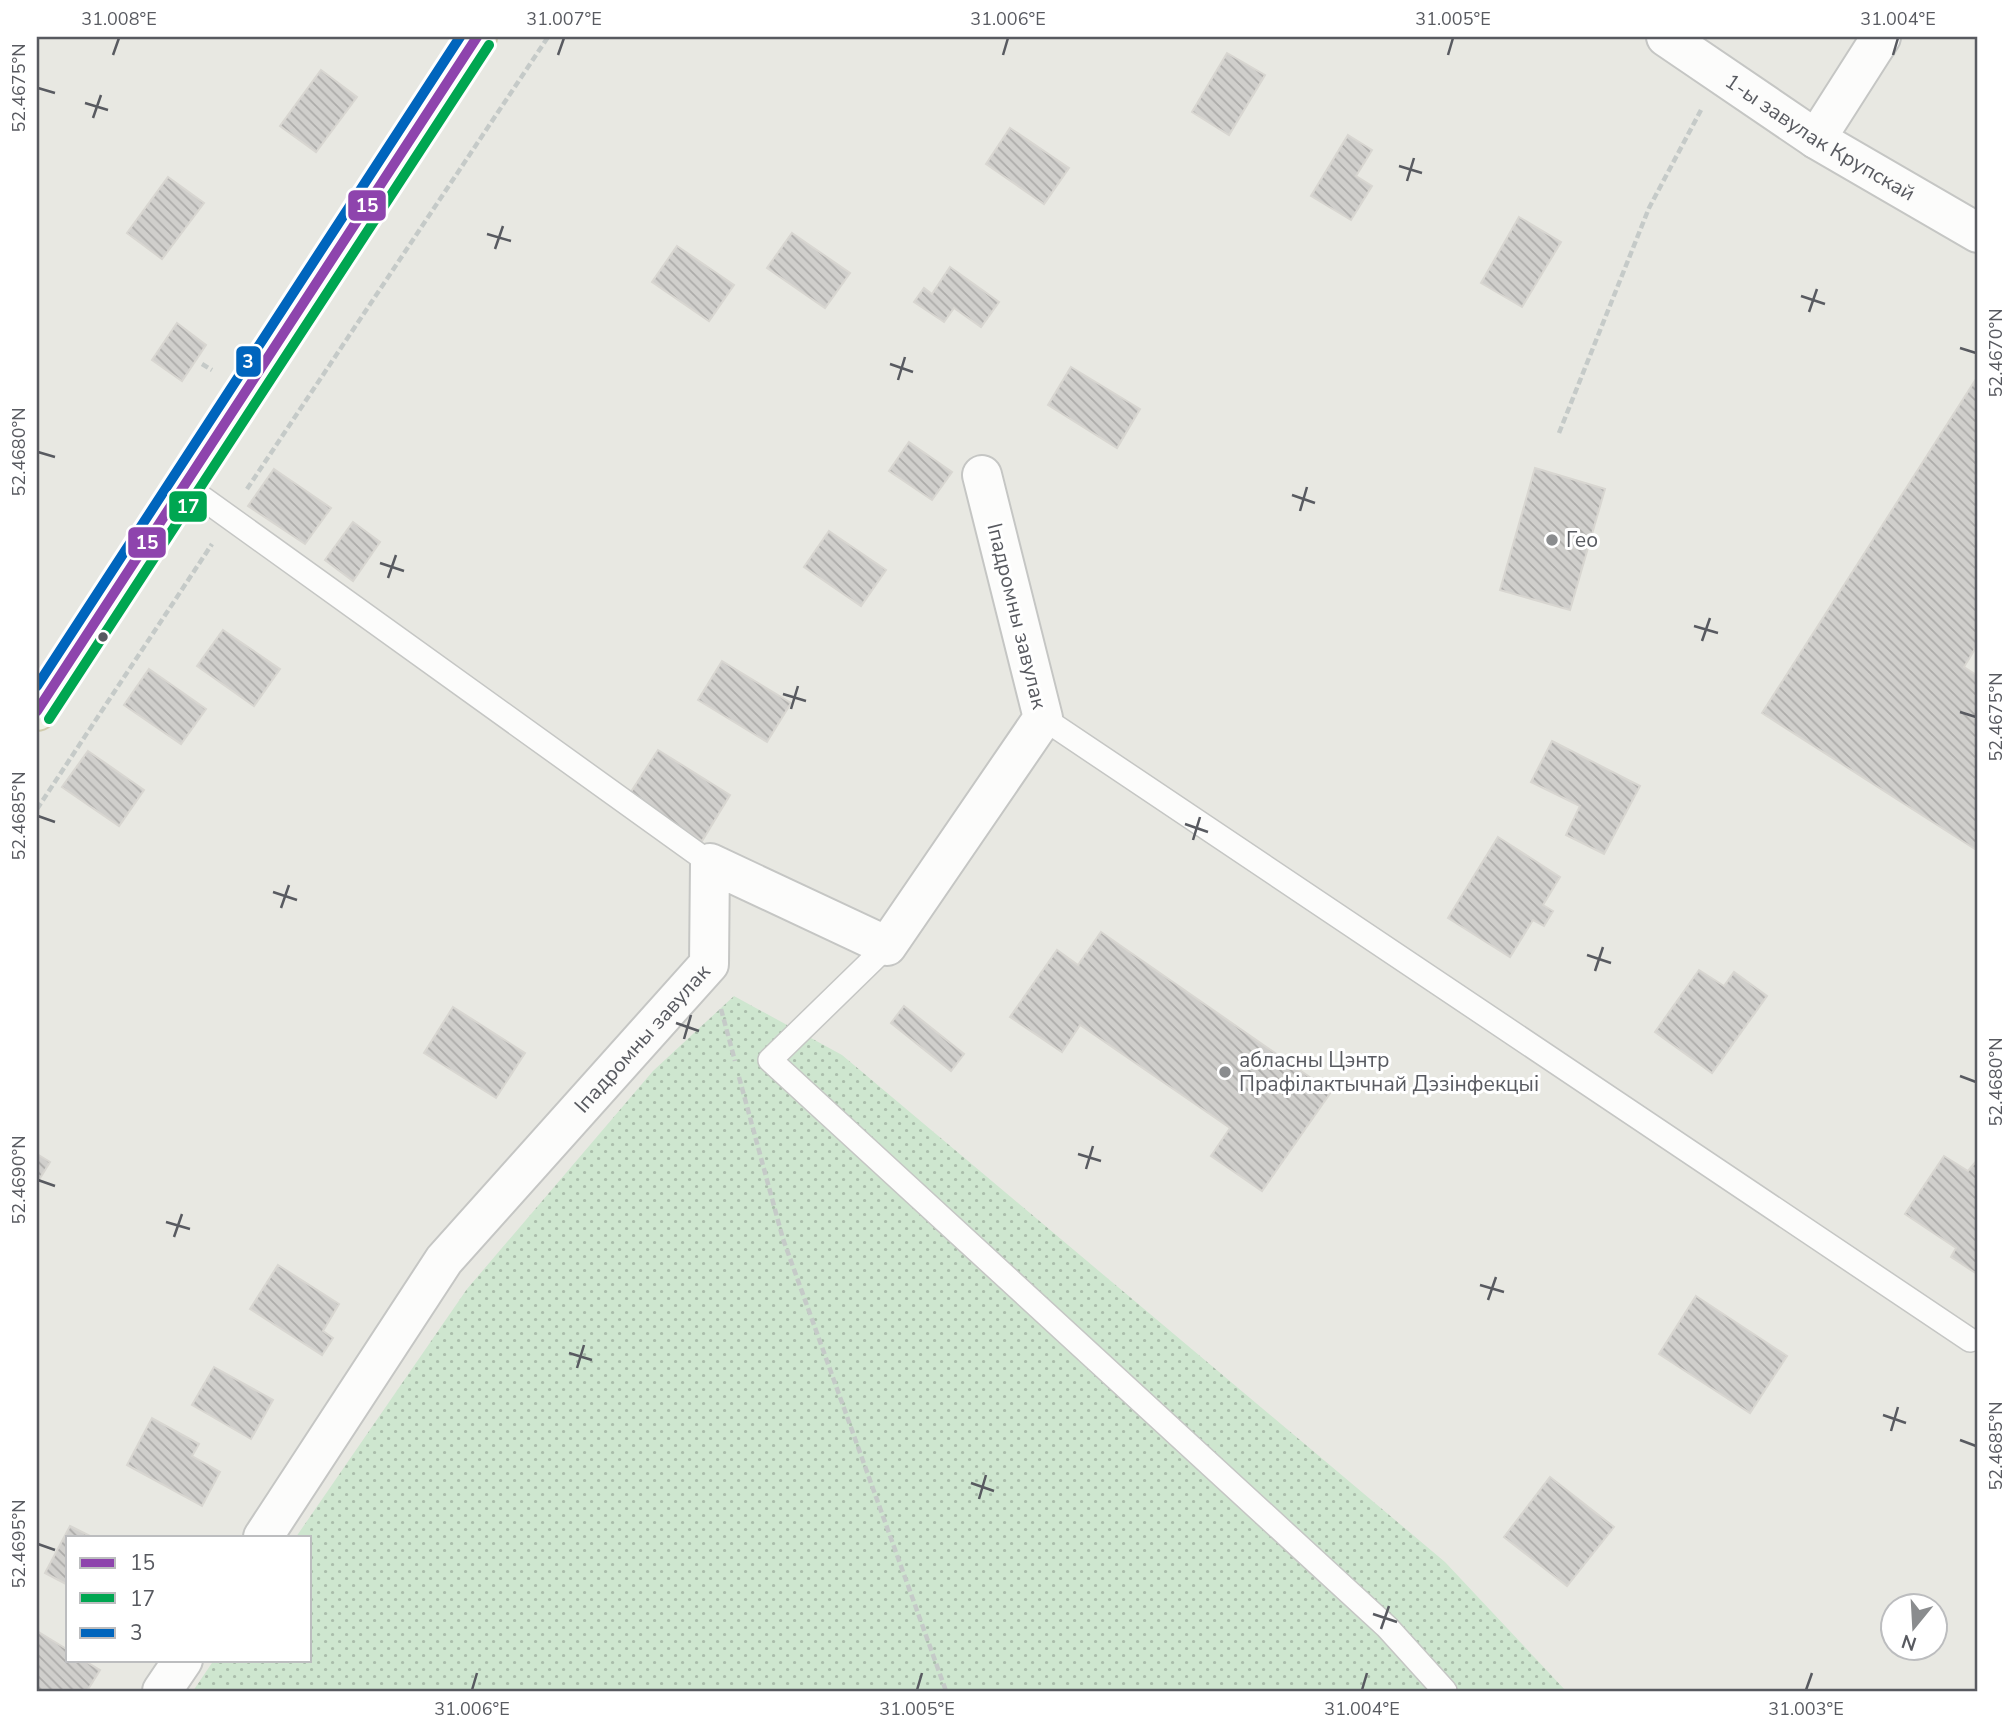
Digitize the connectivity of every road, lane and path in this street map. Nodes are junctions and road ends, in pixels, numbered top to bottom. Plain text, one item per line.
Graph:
1 (477, 37) edge
2 (548, 37) edge
3 (1666, 37) edge
4 (1881, 37) edge
5 (1721, 72) junction
6 (1816, 139) junction
7 (1978, 233) edge
8 (1559, 433) dead end
9 (982, 475) dead end
10 (183, 484) junction
11 (229, 517) junction
12 (37, 711) edge
13 (1043, 718) junction
14 (37, 809) edge
15 (710, 863) junction
16 (887, 946) junction
17 (709, 964) junction
18 (1970, 1340) dead end
19 (264, 1536) edge
20 (182, 1662) edge
21 (162, 1691) edge
22 (946, 1691) edge
23 (1445, 1691) edge

1 - 10 main road
2 - 11 path
3 - 5 street, 1-ы завулак Крупскай
4 - 6 street
5 - 6 street, 1-ы завулак Крупскай
5 - 8 path
6 - 7 street, 1-ы завулак Крупскай
9 - 13 street, Іпадромны завулак
10 - 11 lane
10 - 12 main road
11 - 14 path
11 - 15 lane
13 - 16 street, Іпадромны завулак
13 - 18 lane
15 - 16 street
15 - 17 street, Іпадромны завулак
16 - 23 lane
17 - 19 street, Іпадромны завулак
17 - 22 path
20 - 21 street

